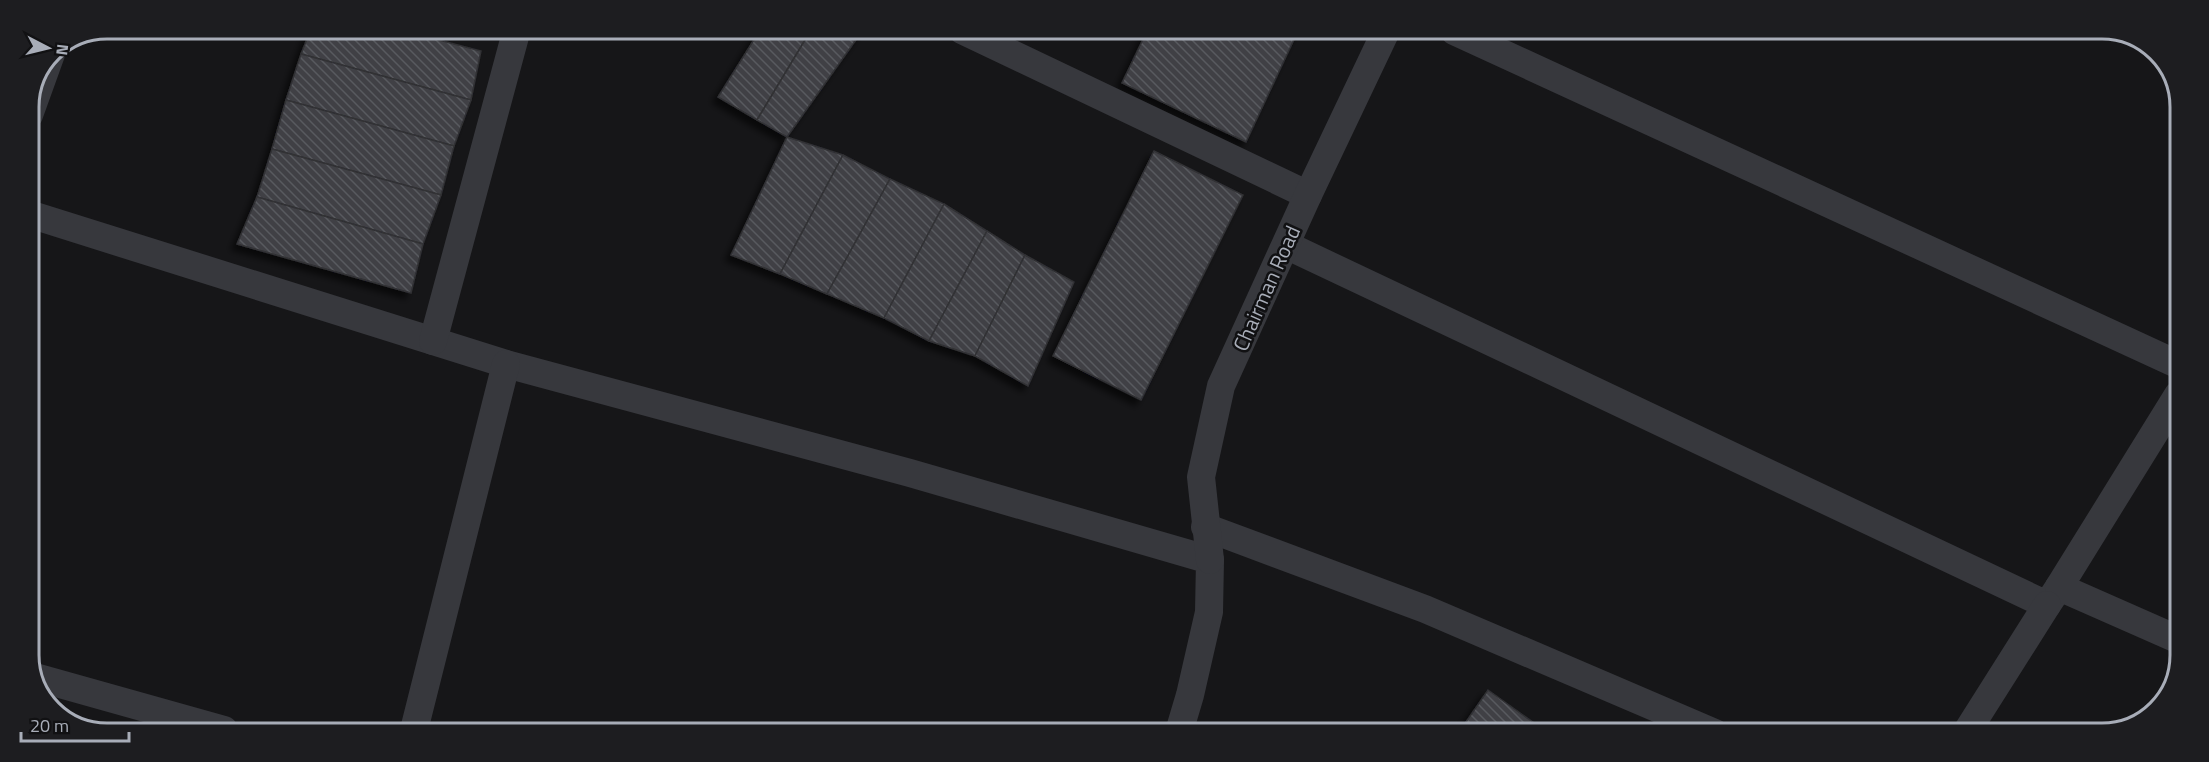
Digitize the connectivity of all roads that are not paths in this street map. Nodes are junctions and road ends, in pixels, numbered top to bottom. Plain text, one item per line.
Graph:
1 (514, 39) edge
2 (981, 39) edge
3 (1382, 39) edge
4 (1471, 39) edge
5 (1308, 195) junction
6 (39, 217) edge
7 (1286, 245) junction
8 (433, 341) junction
9 (2170, 361) edge
10 (506, 364) junction
11 (2170, 408) edge
12 (1205, 527) junction
13 (1210, 560) junction
14 (2053, 596) junction
15 (2170, 637) edge
16 (44, 680) edge
17 (199, 723) edge
18 (416, 723) edge
19 (1182, 723) edge
20 (1692, 723) edge
21 (1972, 723) edge

1 - 8 street
2 - 5 street
3 - 5 street, Chairman Road
4 - 9 street
5 - 7 street, Chairman Road
6 - 8 street
7 - 12 street, Chairman Road
7 - 14 street
8 - 10 street
10 - 13 street
10 - 18 street
11 - 14 street
12 - 13 street, Chairman Road
12 - 20 street
13 - 19 street, Chairman Road
14 - 15 street
14 - 21 street
16 - 17 street

